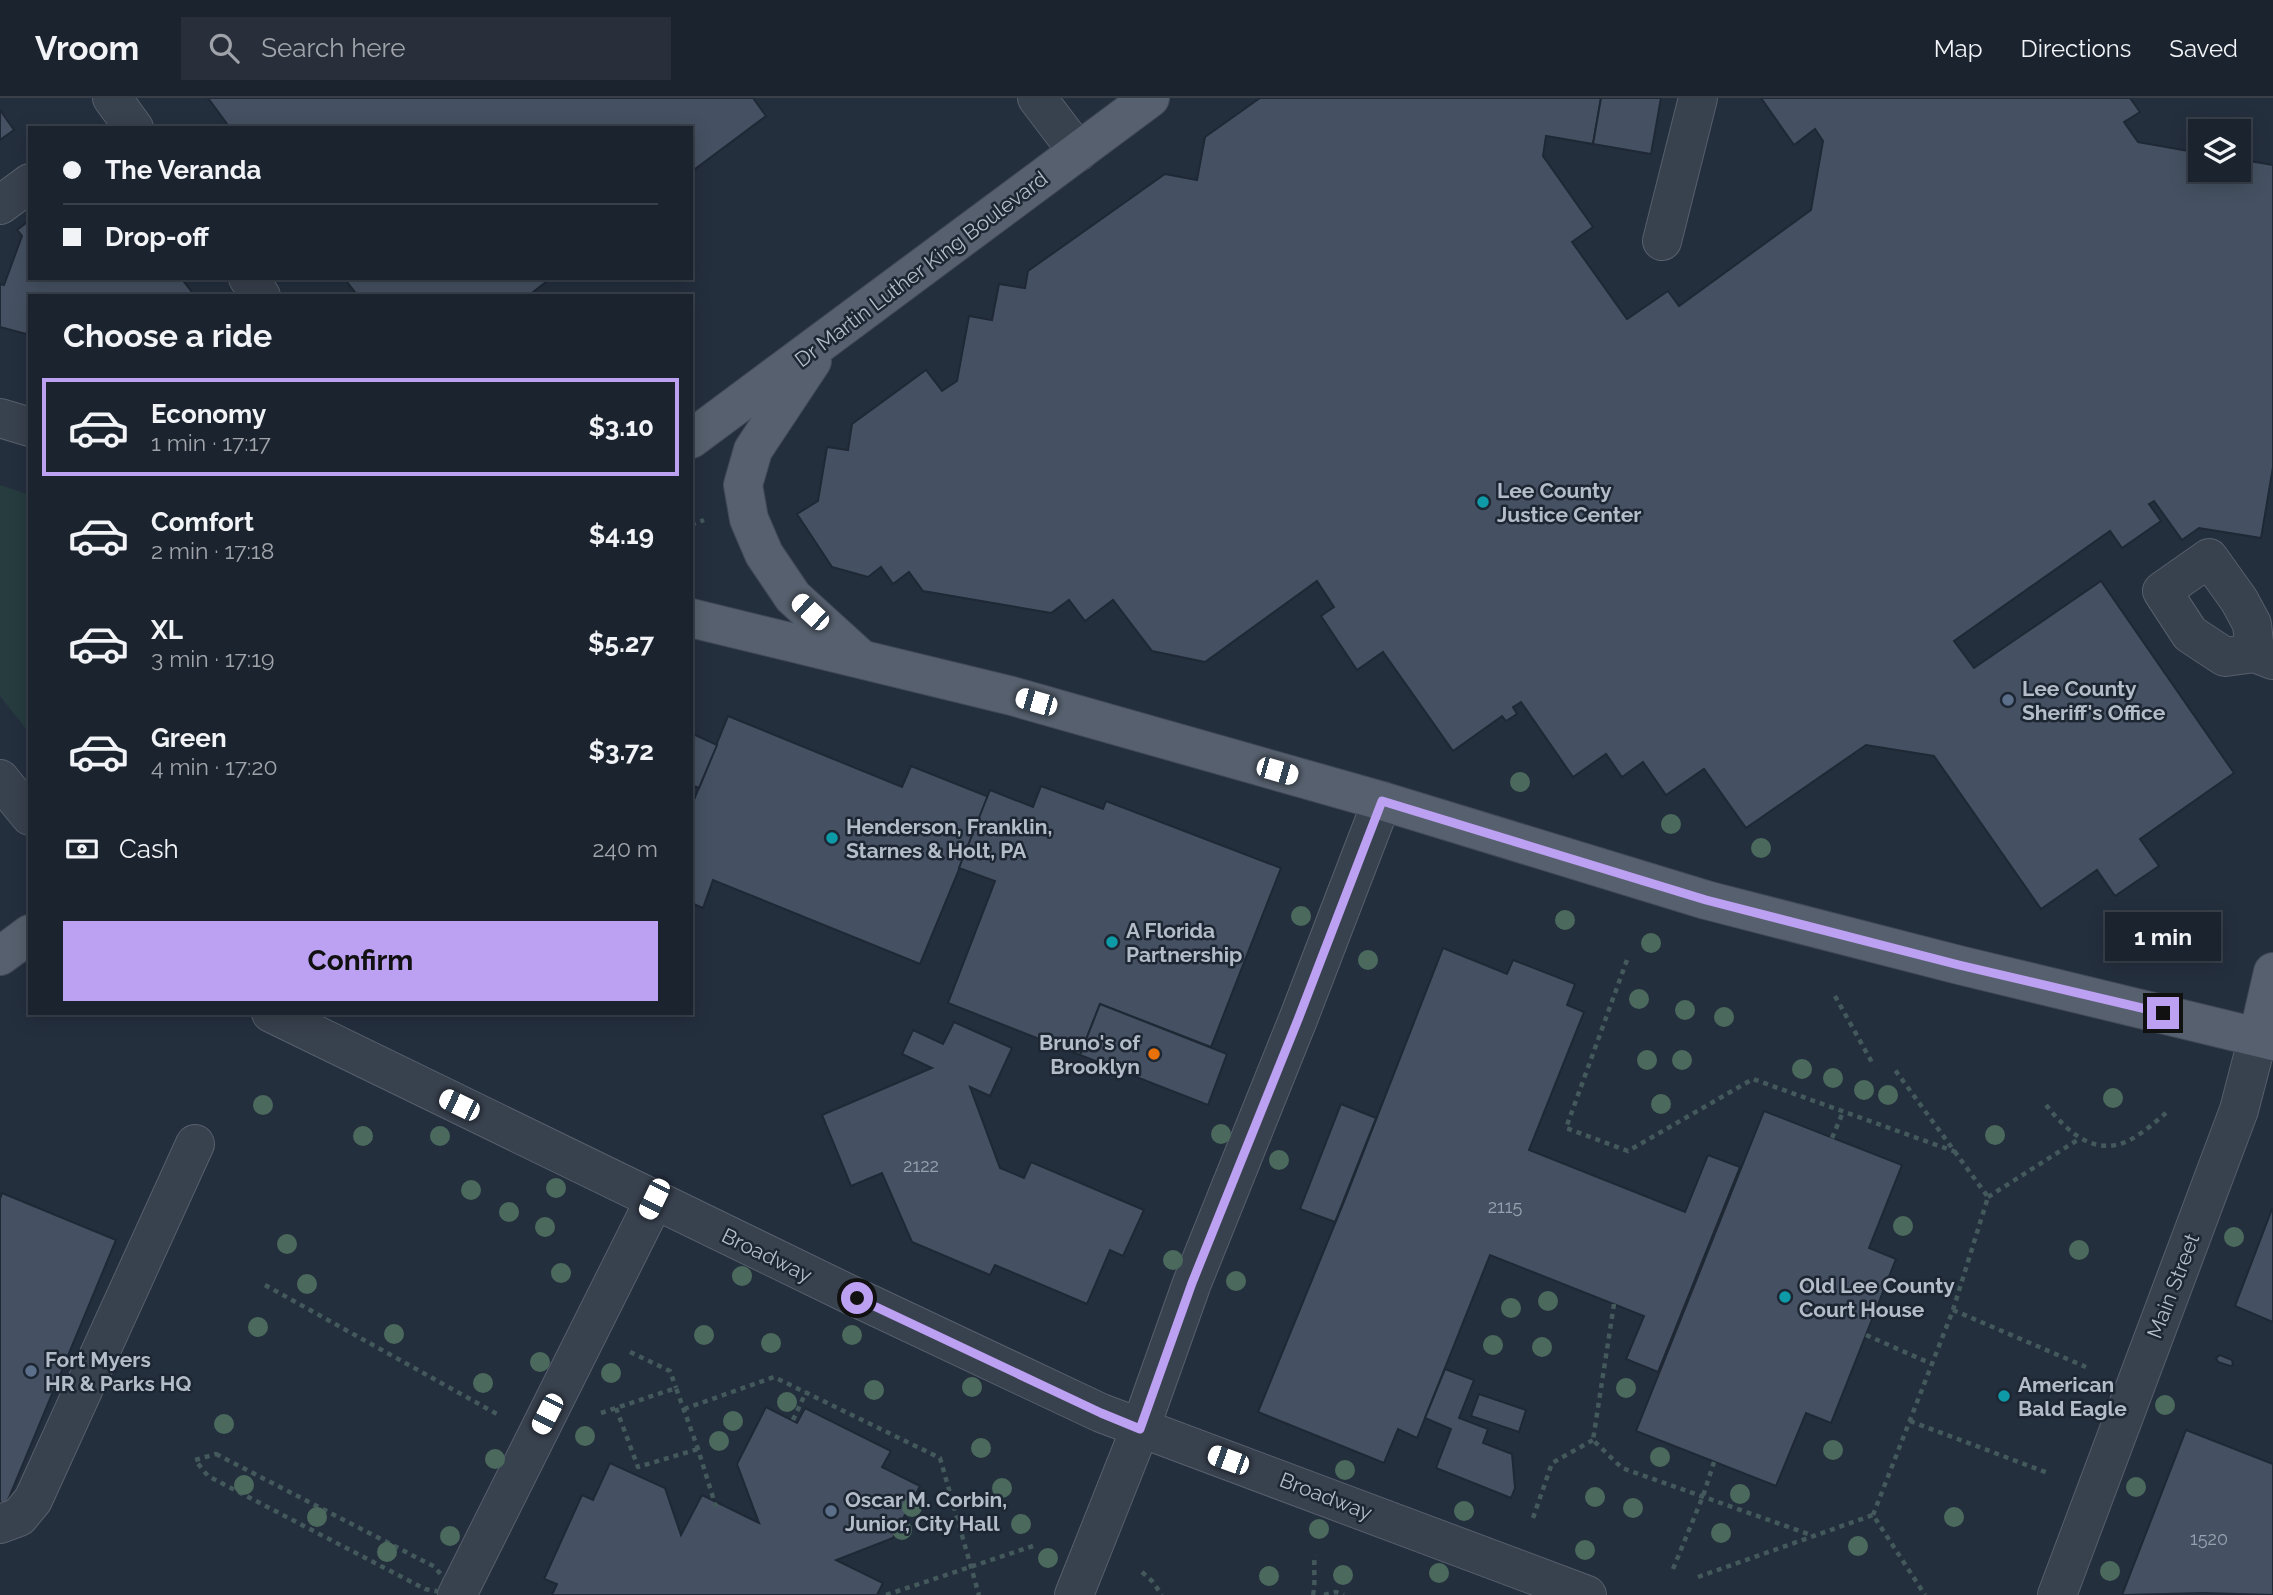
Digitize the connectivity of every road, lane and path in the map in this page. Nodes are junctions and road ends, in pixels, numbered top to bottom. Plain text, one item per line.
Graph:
1 (1037, 98) edge
2 (1150, 98) edge
3 (1698, 98) edge
4 (1078, 152) junction
5 (28, 184) edge
6 (0, 205) edge
7 (1662, 241) dead end
8 (828, 337) junction
9 (0, 418) edge
10 (28, 426) edge
11 (693, 438) edge
12 (693, 618) edge
13 (860, 659) junction
14 (0, 779) edge
15 (1382, 801) junction
16 (28, 814) edge
17 (28, 935) edge
18 (0, 956) edge
19 (1627, 960) dead end
20 (2273, 972) edge
21 (1835, 996) dead end
22 (275, 1015) edge
23 (2265, 1039) edge
24 (1874, 1066) dead end
25 (1895, 1070) dead end
26 (2046, 1105) dead end
27 (1843, 1112) junction
28 (2166, 1113) dead end
29 (1832, 1138) dead end
30 (2079, 1139) junction
31 (195, 1144) dead end
32 (1956, 1152) junction
33 (1988, 1196) junction
34 (654, 1199) junction
35 (265, 1285) dead end
36 (1614, 1304) dead end
37 (1953, 1310) junction
38 (588, 1333) junction
39 (1866, 1335) dead end
40 (1932, 1364) junction
41 (2086, 1367) dead end
42 (676, 1388) junction
43 (806, 1392) junction
44 (616, 1408) junction
45 (684, 1409) junction
46 (793, 1420) dead end
47 (1910, 1421) junction
48 (1140, 1429) junction
49 (536, 1436) junction
50 (1593, 1440) junction
51 (698, 1448) junction
52 (1714, 1462) dead end
53 (2048, 1473) dead end
54 (1703, 1496) junction
55 (716, 1507) dead end
56 (1873, 1515) junction
57 (1533, 1518) dead end
58 (0, 1524) edge
59 (1814, 1536) junction
60 (1033, 1546) dead end
61 (1315, 1555) dead end
62 (970, 1566) junction
63 (1673, 1569) dead end
64 (1142, 1572) dead end
65 (1698, 1577) dead end
66 (1920, 1588) junction
67 (457, 1595) edge
68 (886, 1595) edge
69 (979, 1595) edge
70 (1073, 1595) edge
71 (1162, 1595) edge
72 (1313, 1595) edge
73 (1324, 1595) edge
74 (1344, 1595) edge
75 (1587, 1595) edge
76 (1917, 1595) edge
77 (1925, 1595) edge
78 (2057, 1595) edge

1 - 4 street
2 - 4 main road, Dr Martin Luther King Boulevard
3 - 7 street
4 - 8 main road, Dr Martin Luther King Boulevard
5 - 6 street
8 - 11 main road, Dr Martin Luther King Boulevard
8 - 13 main road
9 - 10 street
12 - 13 main road
13 - 15 main road
14 - 16 street
15 - 23 main road
15 - 48 street
17 - 18 main road
19 - 27 path
20 - 23 main road, Main Street
21 - 24 path
22 - 34 street, Broadway
23 - 78 street, Main Street
25 - 32 path
26 - 30 path
27 - 29 path
27 - 32 path
28 - 30 path
30 - 33 path
31 - 58 street
32 - 33 path
33 - 37 path
34 - 38 street
34 - 48 street, Broadway
35 - 49 path
36 - 50 path
37 - 40 path
37 - 41 path
38 - 42 path
38 - 49 street
39 - 40 path
40 - 47 path
42 - 44 path
42 - 45 path
43 - 45 path
43 - 46 path
43 - 62 path
44 - 49 path
44 - 51 path
45 - 51 path
47 - 53 path
47 - 56 path
48 - 70 street
48 - 75 street, Broadway
49 - 67 street
50 - 54 path
50 - 57 path
51 - 55 path
52 - 54 path
54 - 59 path
54 - 63 path
56 - 59 path
56 - 66 path
59 - 65 path
60 - 62 path
61 - 72 path
62 - 68 path
62 - 69 path
64 - 71 path
66 - 76 path
66 - 77 path
67 - 67 path
73 - 74 path

